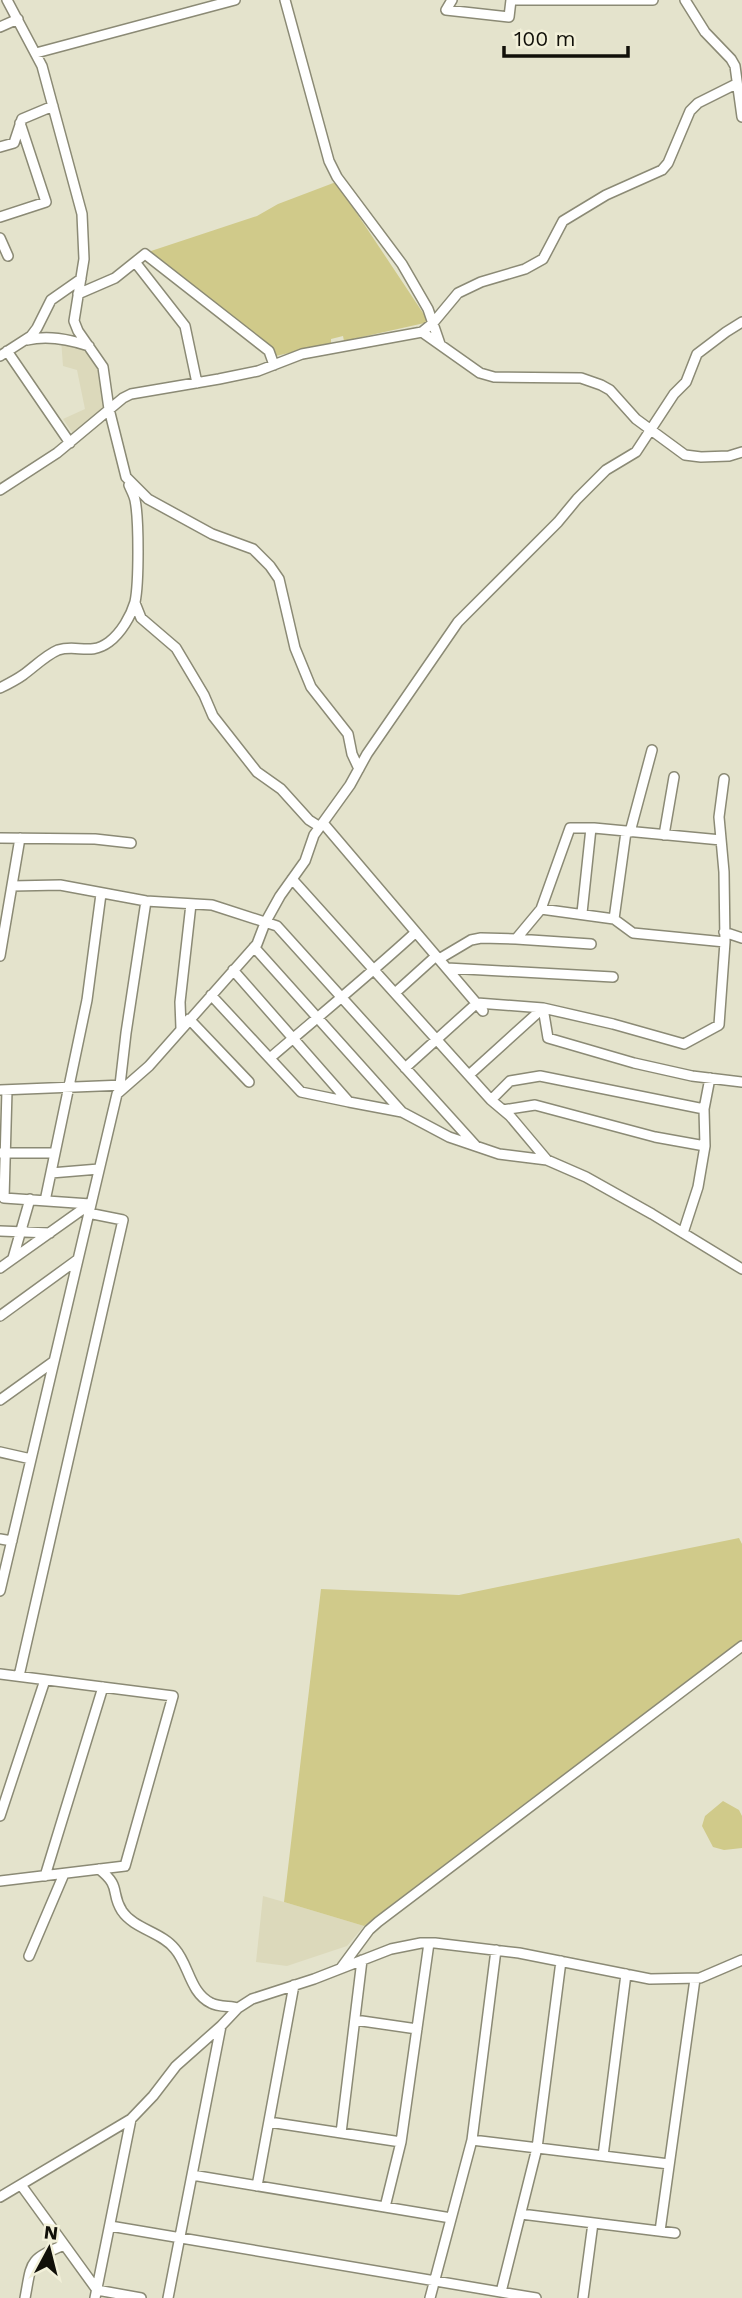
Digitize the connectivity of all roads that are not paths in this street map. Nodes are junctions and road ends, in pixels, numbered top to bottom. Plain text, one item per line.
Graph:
1 (7, 0) edge
2 (235, 0) edge
3 (285, 0) edge
4 (452, 0) edge
5 (653, 0) edge
6 (685, 0) edge
7 (589, 1) edge
8 (18, 19) junction
9 (0, 27) edge
10 (36, 53) junction
11 (736, 84) junction
12 (53, 106) junction
13 (742, 117) edge
14 (20, 123) junction
15 (0, 147) edge
16 (0, 217) edge
17 (0, 238) edge
18 (8, 257) dead end
19 (135, 262) junction
20 (81, 279) junction
21 (78, 294) junction
22 (742, 322) edge
23 (433, 323) junction
24 (422, 332) junction
25 (24, 340) junction
26 (440, 344) junction
27 (90, 346) junction
28 (4, 354) edge
29 (274, 365) junction
30 (197, 383) junction
31 (109, 409) junction
32 (650, 430) junction
33 (70, 443) junction
34 (742, 452) edge
35 (126, 477) junction
36 (0, 491) edge
37 (135, 602) junction
38 (0, 688) edge
39 (652, 750) dead end
40 (359, 769) junction
41 (674, 778) dead end
42 (724, 779) dead end
43 (321, 825) junction
44 (591, 828) junction
45 (628, 832) junction
46 (664, 835) junction
47 (0, 838) edge
48 (20, 838) junction
49 (721, 840) junction
50 (131, 843) dead end
51 (292, 879) junction
52 (12, 886) junction
53 (101, 894) junction
54 (146, 901) junction
55 (191, 904) junction
56 (541, 909) junction
57 (582, 914) junction
58 (614, 919) junction
59 (265, 923) junction
60 (416, 932) junction
61 (724, 937) junction
62 (742, 937) edge
63 (516, 939) junction
64 (591, 944) dead end
65 (254, 947) junction
66 (0, 956) edge
67 (438, 957) junction
68 (447, 968) junction
69 (233, 970) junction
70 (374, 970) junction
71 (613, 976) dead end
72 (395, 993) junction
73 (211, 995) junction
74 (342, 999) junction
75 (480, 1007) junction
76 (543, 1008) junction
77 (316, 1017) junction
78 (189, 1019) junction
79 (181, 1028) junction
80 (293, 1038) junction
81 (437, 1040) junction
82 (270, 1058) junction
83 (405, 1068) junction
84 (469, 1075) junction
85 (710, 1078) junction
86 (248, 1082) dead end
87 (742, 1082) edge
88 (123, 1085) junction
89 (69, 1087) junction
90 (3, 1090) edge
91 (491, 1100) junction
92 (349, 1102) junction
93 (704, 1109) junction
94 (503, 1110) junction
95 (402, 1112) junction
96 (476, 1146) junction
97 (705, 1146) junction
98 (3, 1153) edge
99 (55, 1153) junction
100 (547, 1160) junction
101 (99, 1169) junction
102 (51, 1173) junction
103 (30, 1199) junction
104 (45, 1200) junction
105 (89, 1208) junction
106 (0, 1231) edge
107 (21, 1231) junction
108 (50, 1233) junction
109 (683, 1233) junction
110 (13, 1259) junction
111 (77, 1260) junction
112 (0, 1268) edge
113 (742, 1269) edge
114 (0, 1316) edge
115 (53, 1362) junction
116 (0, 1400) edge
117 (0, 1452) edge
118 (31, 1459) junction
119 (0, 1539) edge
120 (12, 1541) junction
121 (0, 1591) edge
122 (742, 1646) edge
123 (0, 1674) edge
124 (19, 1676) junction
125 (45, 1680) junction
126 (103, 1688) junction
127 (0, 1816) edge
128 (99, 1869) junction
129 (65, 1874) junction
130 (45, 1876) junction
131 (0, 1881) edge
132 (429, 1943) junction
133 (496, 1950) junction
134 (29, 1956) dead end
135 (362, 1960) junction
136 (742, 1960) edge
137 (561, 1961) junction
138 (340, 1969) junction
139 (626, 1974) junction
140 (695, 1979) junction
141 (294, 1985) junction
142 (238, 2008) junction
143 (355, 2020) junction
144 (221, 2026) junction
145 (417, 2029) junction
146 (131, 2119) junction
147 (269, 2122) junction
148 (341, 2133) junction
149 (472, 2140) junction
150 (401, 2142) junction
151 (537, 2148) junction
152 (603, 2156) junction
153 (669, 2164) junction
154 (192, 2175) junction
155 (21, 2185) junction
156 (257, 2186) junction
157 (0, 2197) edge
158 (385, 2207) junction
159 (521, 2214) junction
160 (451, 2218) junction
161 (593, 2223) junction
162 (110, 2226) junction
163 (660, 2231) junction
164 (675, 2233) dead end
165 (180, 2237) junction
166 (64, 2245) junction
167 (435, 2280) junction
168 (501, 2292) junction
169 (96, 2294) edge
170 (25, 2298) edge
171 (141, 2298) edge
172 (168, 2298) edge
173 (430, 2298) edge
174 (536, 2298) edge
175 (583, 2298) edge

1 - 8 street
2 - 10 street
3 - 23 street
4 - 7 street
5 - 7 street
6 - 11 street
8 - 9 street
8 - 10 street
10 - 12 street
11 - 13 street
11 - 23 street
12 - 14 street
12 - 20 street
14 - 15 street
14 - 16 street
17 - 18 street
19 - 21 street
19 - 29 street
19 - 30 street
20 - 21 street
20 - 25 street
21 - 27 street
22 - 32 street
23 - 24 street
23 - 26 street
24 - 26 street
24 - 29 street
25 - 27 street
25 - 28 street
26 - 32 street
27 - 31 street
28 - 33 street
29 - 30 street
30 - 31 street
31 - 33 street
31 - 35 street
32 - 34 street
32 - 40 street
33 - 36 street
35 - 37 street
35 - 40 street
37 - 38 street
37 - 43 street
39 - 45 street
40 - 43 street
41 - 46 street
42 - 49 street
43 - 51 street
43 - 60 street
44 - 45 street
44 - 56 street
44 - 57 street
45 - 46 street
45 - 58 street
46 - 49 street
47 - 48 street
48 - 50 street
48 - 52 street
49 - 61 street
51 - 59 street
51 - 70 street
52 - 53 street
52 - 66 street
53 - 54 street
53 - 89 street
54 - 55 street
54 - 88 street
55 - 59 street
55 - 79 street
56 - 57 street
56 - 63 street
57 - 58 street
58 - 61 street
59 - 65 street
59 - 74 street
60 - 67 street
60 - 70 street
61 - 62 street
61 - 76 street
63 - 64 street
63 - 67 street
65 - 69 street
65 - 77 street
67 - 68 street
67 - 72 street
68 - 71 street
68 - 75 street
69 - 73 street
69 - 80 street
70 - 72 street
70 - 74 street
72 - 81 street
73 - 78 street
73 - 82 street
74 - 77 street
74 - 83 street
75 - 76 street
75 - 81 street
76 - 84 street
76 - 85 street
77 - 80 street
77 - 95 street
78 - 79 street
78 - 86 street
79 - 88 street
80 - 82 street
80 - 92 street
81 - 83 street
81 - 84 street
82 - 92 street
83 - 96 street
84 - 91 street
85 - 87 street
85 - 93 street
88 - 89 street
88 - 101 street
89 - 90 street
89 - 99 street
90 - 98 street
91 - 93 street
91 - 94 street
92 - 95 street
93 - 97 street
94 - 97 street
94 - 100 street
95 - 96 street
96 - 100 street
97 - 109 street
98 - 99 street
98 - 103 street
99 - 102 street
100 - 109 street
101 - 102 street
101 - 105 street
102 - 104 street
103 - 104 street
103 - 107 street
104 - 105 street
105 - 108 street
105 - 111 street
105 - 124 street
106 - 107 street
107 - 108 street
107 - 110 street
108 - 110 street
109 - 113 street
110 - 112 street
111 - 114 street
111 - 115 street
115 - 116 street
115 - 118 street
117 - 118 street
118 - 120 street
119 - 120 street
120 - 121 street
122 - 138 street
123 - 124 street
124 - 125 street
125 - 126 street
125 - 127 street
126 - 128 street
126 - 130 street
128 - 129 street
128 - 142 street
129 - 130 street
129 - 134 street
130 - 131 street
132 - 133 street
132 - 135 street
132 - 145 street
133 - 137 street
133 - 149 street
135 - 138 street
135 - 143 street
136 - 140 street
137 - 139 street
137 - 151 street
138 - 141 street
139 - 140 street
139 - 152 street
140 - 153 street
141 - 142 street
141 - 147 street
142 - 144 street
143 - 145 street
143 - 148 street
144 - 146 street
144 - 154 street
145 - 150 street
146 - 155 street
146 - 162 street
147 - 148 street
147 - 156 street
148 - 150 street
149 - 151 street
149 - 160 street
150 - 158 street
151 - 152 street
151 - 159 street
152 - 153 street
153 - 163 street
154 - 156 street
154 - 165 street
155 - 157 street
155 - 166 street
156 - 158 street
158 - 160 street
159 - 161 street
159 - 168 street
160 - 167 street
161 - 163 street
161 - 175 street
162 - 165 street
162 - 169 street
163 - 164 street
165 - 167 street
165 - 172 street
166 - 169 street
166 - 170 street
167 - 168 street
167 - 173 street
168 - 174 street
169 - 171 street

